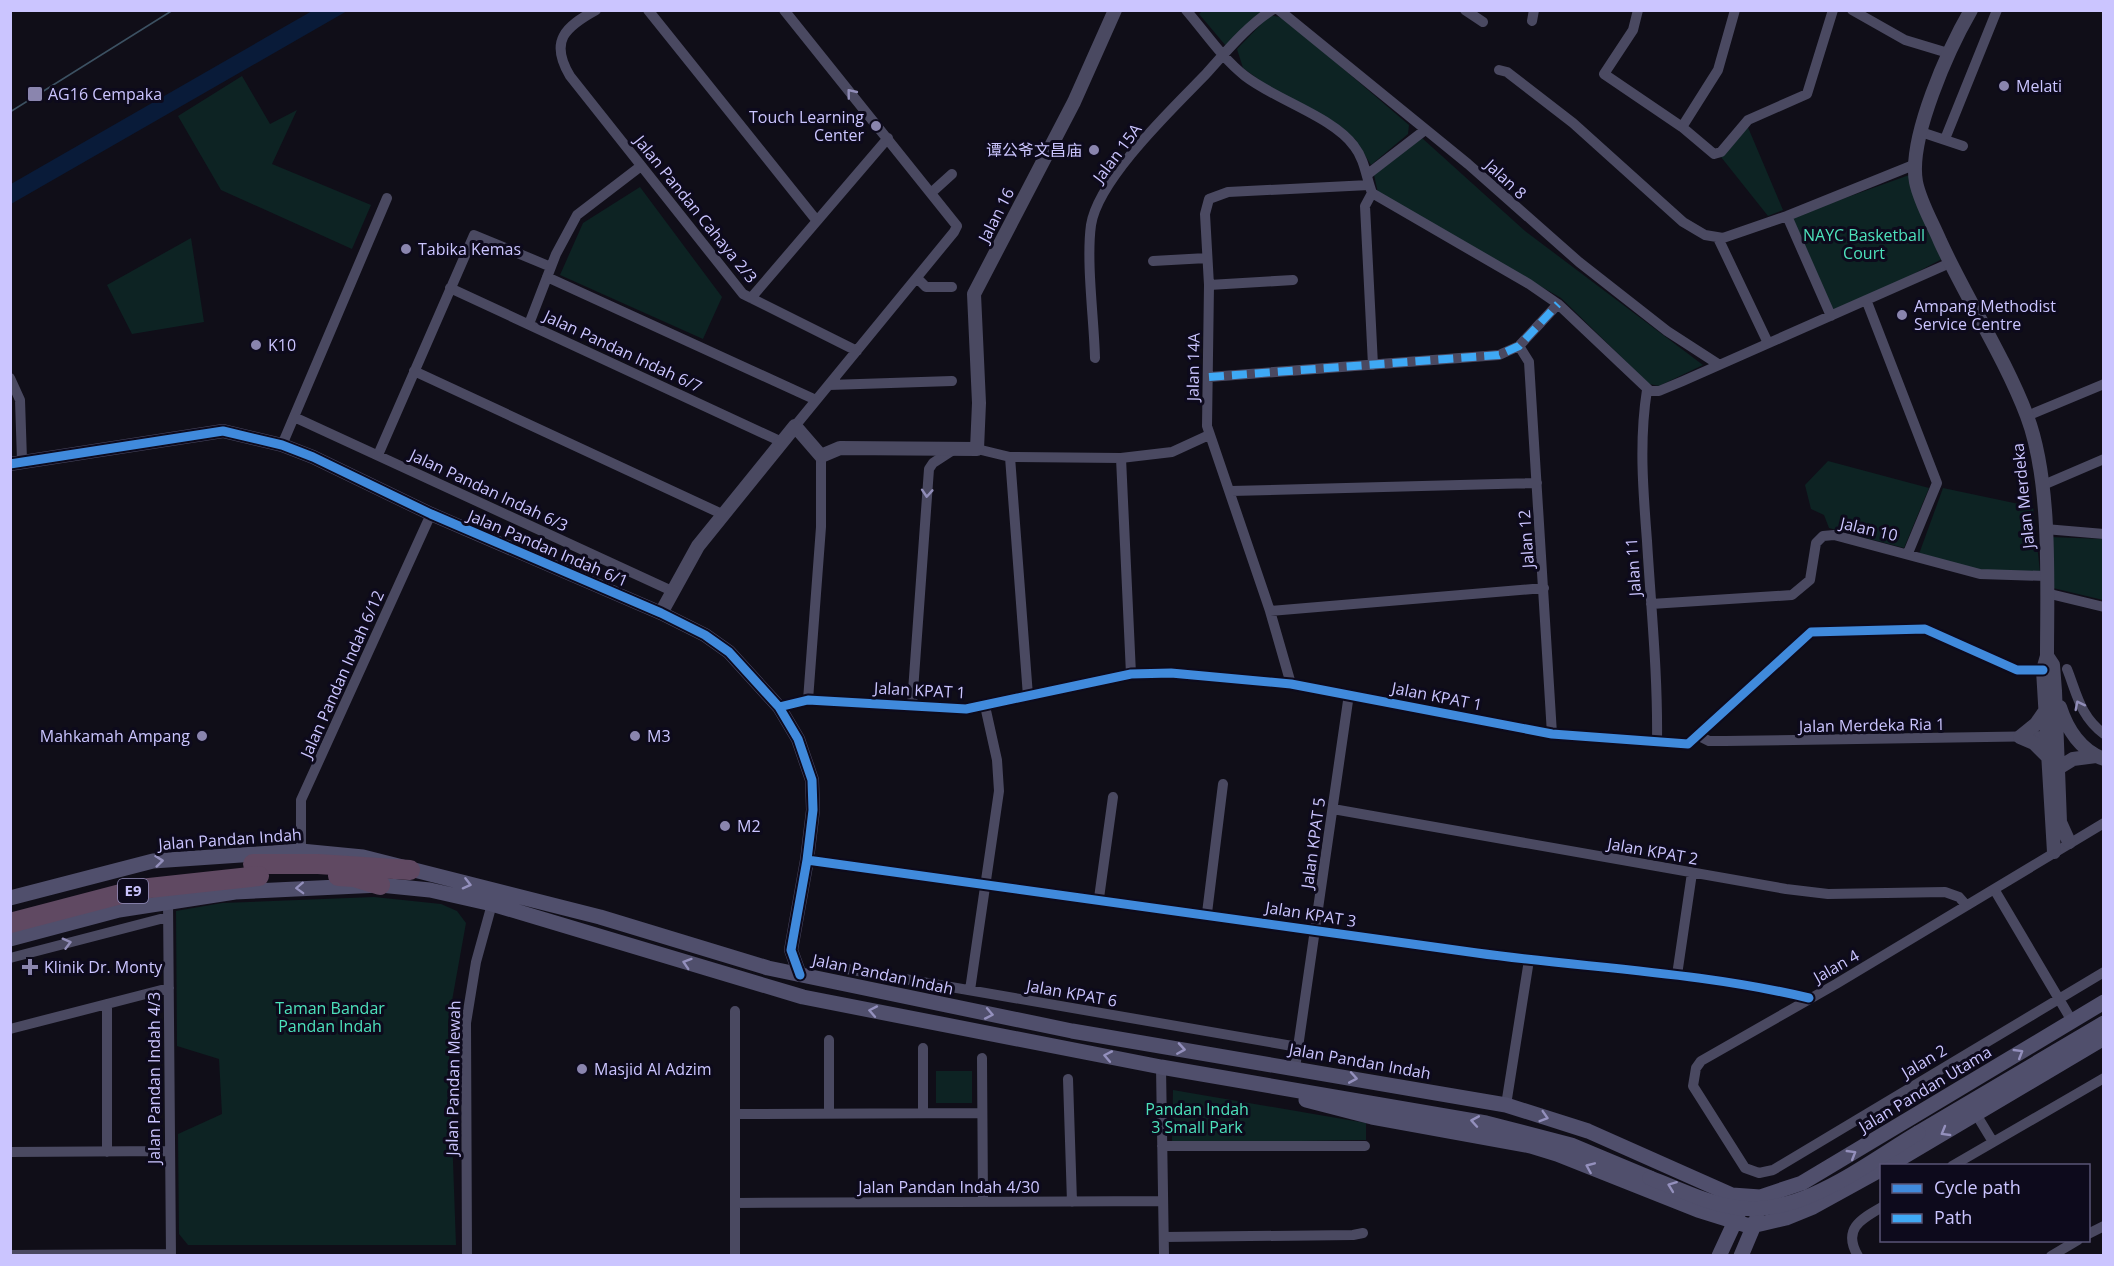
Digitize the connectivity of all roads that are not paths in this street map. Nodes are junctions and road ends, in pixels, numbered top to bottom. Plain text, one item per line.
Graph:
1 (596, 10) edge
2 (784, 10) edge
3 (1115, 10) edge
4 (1186, 10) edge
5 (1465, 10) edge
6 (1638, 10) edge
7 (1736, 10) edge
8 (1833, 10) edge
9 (1852, 10) edge
10 (1971, 10) edge
11 (1997, 10) edge
12 (1273, 11) edge
13 (654, 12) edge
14 (1483, 22) dead end
15 (1948, 53) junction
16 (1224, 55) junction
17 (1499, 70) dead end
18 (1682, 127) junction
19 (1425, 130) junction
20 (1922, 132) junction
21 (888, 138) junction
22 (1945, 139) junction
23 (1964, 146) dead end
24 (1916, 164) junction
25 (641, 166) junction
26 (952, 174) dead end
27 (1370, 184) junction
28 (931, 193) junction
29 (387, 198) dead end
30 (1787, 216) junction
31 (817, 221) junction
32 (1718, 238) junction
33 (1207, 258) junction
34 (1153, 261) dead end
35 (1950, 263) junction
36 (549, 272) junction
37 (917, 278) junction
38 (1293, 280) dead end
39 (1209, 285) junction
40 (952, 287) dead end
41 (450, 288) junction
42 (751, 298) junction
43 (1867, 302) junction
44 (1558, 304) junction
45 (1831, 316) junction
46 (529, 324) junction
47 (1768, 343) junction
48 (1519, 346) junction
49 (857, 351) junction
50 (1095, 358) dead end
51 (1718, 364) junction
52 (1373, 365) junction
53 (414, 370) junction
54 (1209, 377) junction
55 (10, 378) edge
56 (952, 381) dead end
57 (2103, 384) edge
58 (829, 385) junction
59 (1649, 391) junction
60 (816, 400) junction
61 (2027, 416) junction
62 (294, 417) junction
63 (795, 426) junction
64 (1209, 435) junction
65 (782, 441) junction
66 (282, 445) junction
67 (956, 448) junction
68 (977, 449) junction
69 (378, 455) junction
70 (821, 456) junction
71 (1010, 457) junction
72 (1120, 458) junction
73 (2103, 459) edge
74 (16, 462) edge
75 (1537, 483) junction
76 (2041, 486) junction
77 (1231, 491) junction
78 (431, 514) junction
79 (722, 514) junction
80 (2045, 529) junction
81 (2103, 534) edge
82 (1908, 553) junction
83 (2046, 576) junction
84 (1544, 588) junction
85 (672, 591) junction
86 (2046, 592) junction
87 (1651, 604) junction
88 (2103, 607) edge
89 (1270, 611) junction
90 (661, 614) junction
91 (2047, 656) junction
92 (2067, 669) dead end
93 (2043, 670) junction
94 (1131, 674) junction
95 (1291, 684) junction
96 (2055, 691) junction
97 (1349, 694) junction
98 (1028, 696) junction
99 (808, 700) junction
100 (912, 705) junction
101 (985, 706) junction
102 (779, 707) junction
103 (2045, 711) junction
104 (1552, 734) junction
105 (2073, 734) junction
106 (2103, 734) edge
107 (1699, 736) junction
108 (2052, 736) junction
109 (2020, 737) junction
110 (1657, 742) junction
111 (2048, 757) junction
112 (2100, 757) edge
113 (2060, 767) junction
114 (1223, 784) dead end
115 (1113, 797) dead end
116 (1333, 809) junction
117 (2103, 823) edge
118 (2069, 842) junction
119 (301, 851) junction
120 (2054, 852) junction
121 (807, 860) junction
122 (256, 870) junction
123 (410, 870) junction
124 (1692, 873) junction
125 (987, 883) junction
126 (380, 885) junction
127 (1994, 889) junction
128 (40, 890) junction
129 (10, 898) edge
130 (1099, 898) junction
131 (168, 901) junction
132 (492, 904) junction
133 (1966, 905) junction
134 (10, 910) edge
135 (1206, 913) junction
136 (168, 917) junction
137 (10, 923) edge
138 (50, 928) junction
139 (1315, 930) junction
140 (10, 939) edge
141 (791, 950) junction
142 (10, 958) edge
143 (1529, 960) junction
144 (768, 968) junction
145 (842, 968) dead end
146 (2103, 972) edge
147 (800, 975) junction
148 (1677, 975) junction
149 (169, 988) junction
150 (970, 990) junction
151 (1809, 998) junction
152 (2058, 998) junction
153 (2103, 1002) edge
154 (107, 1004) junction
155 (735, 1011) dead end
156 (2072, 1021) junction
157 (2103, 1023) edge
158 (10, 1029) edge
159 (2103, 1038) edge
160 (829, 1040) dead end
161 (1298, 1047) junction
162 (923, 1048) dead end
163 (982, 1058) dead end
164 (1161, 1066) junction
165 (1295, 1068) junction
166 (2103, 1078) edge
167 (1068, 1079) dead end
168 (1289, 1088) junction
169 (1506, 1106) junction
170 (923, 1113) junction
171 (982, 1113) junction
172 (735, 1114) junction
173 (829, 1114) junction
174 (1976, 1114) junction
175 (1993, 1142) junction
176 (1162, 1146) junction
177 (1365, 1146) dead end
178 (170, 1151) junction
179 (10, 1152) edge
180 (107, 1152) junction
181 (1891, 1164) edge
182 (1956, 1164) edge
183 (1880, 1170) edge
184 (1759, 1173) joint
185 (1802, 1183) junction
186 (1708, 1186) junction
187 (1743, 1197) junction
188 (1760, 1197) junction
189 (983, 1202) junction
190 (1072, 1202) junction
191 (1163, 1202) junction
192 (735, 1203) junction
193 (1813, 1207) junction
194 (1880, 1208) edge
195 (1698, 1210) junction
196 (1736, 1223) junction
197 (1756, 1225) junction
198 (1363, 1233) dead end
199 (1164, 1237) junction
200 (2075, 1242) edge
201 (10, 1255) edge
202 (171, 1255) edge
203 (467, 1256) edge
204 (735, 1256) edge
205 (1164, 1256) edge
206 (1719, 1256) edge
207 (1741, 1256) edge
208 (1858, 1256) edge
209 (2051, 1256) edge

1 - 25 street, Jalan Pandan Cahaya 2/3
21 -> 2 street
3 - 68 street, Jalan 16
4 - 16 street
5 - 14 street
6 - 18 street
7 - 18 street
8 - 18 street
9 - 15 street
10 - 15 street, Jalan Merdeka
11 - 22 street
12 - 16 street, Jalan 15A
12 - 19 street, Jalan 8
13 - 31 street
15 - 20 street, Jalan Merdeka
16 - 27 street
16 - 50 street, Jalan 15A
17 - 32 street
19 - 27 street
19 - 51 street, Jalan 8
20 - 22 street
20 - 24 street, Jalan Merdeka
21 - 28 street
21 - 31 street
22 - 23 street
24 - 30 street
24 - 35 street, Jalan Merdeka
25 - 36 street
25 - 42 street, Jalan Pandan Cahaya 2/3
26 - 28 street
27 - 33 street, Jalan 14A
27 - 44 street
27 - 52 street
28 - 37 street
29 - 62 street
30 - 32 street
30 - 45 street
31 - 42 street
32 - 47 street
33 - 34 street
33 - 39 street, Jalan 14A
35 - 43 street
35 - 61 street, Jalan Merdeka
36 - 41 street
36 - 46 street
36 - 60 street
37 - 40 street
37 - 49 street
38 - 39 street
39 - 54 street, Jalan 14A
41 - 46 street, Jalan Pandan Indah 6/7
41 - 53 street
42 - 49 street, Jalan Pandan Cahaya 2/3
43 - 45 street
43 - 82 street
44 - 48 street
44 - 59 street
45 - 47 street
46 - 65 street, Jalan Pandan Indah 6/7
47 - 51 street
48 - 52 street
48 - 75 street, Jalan 12
49 - 58 street
51 - 59 street
52 - 54 street
53 - 69 street
53 - 79 street
54 - 64 street, Jalan 14A
55 - 74 street
56 - 58 street
57 - 61 street
58 - 60 street
59 - 87 street, Jalan 11
60 - 63 street
61 - 76 street, Jalan Merdeka
62 - 66 street
62 - 69 street, Jalan Pandan Indah 6/3
63 - 65 street
63 - 70 street
64 - 72 street
64 - 77 street, Jalan 14A
65 - 79 street
66 - 74 street, Jalan Pandan Indah 6/1
66 - 78 street, Jalan Pandan Indah 6/1
67 - 68 street
67 - 70 street
67 -> 100 street
68 - 71 street
69 - 85 street, Jalan Pandan Indah 6/3
70 - 99 street
71 - 72 street
71 - 98 street
72 - 94 street
73 - 76 street
75 - 77 street
75 - 84 street, Jalan 12
76 - 80 street, Jalan Merdeka
77 - 89 street, Jalan 14A
78 - 90 street, Jalan Pandan Indah 6/1
78 - 119 street, Jalan Pandan Indah 6/12
79 - 85 street
80 - 81 street
80 - 83 street, Jalan Merdeka
82 - 83 street, Jalan 10
82 - 87 street, Jalan 10
83 - 86 street, Jalan Merdeka
84 - 89 street
84 - 104 street, Jalan 12
85 - 90 street
86 - 88 street
86 - 91 street, Jalan Merdeka
87 - 110 street, Jalan 11
89 - 95 street, Jalan 14A
90 - 102 street, Jalan Pandan Indah 6/1
91 - 93 street, Jalan Merdeka
91 - 96 street, Jalan Merdeka
106 -> 92 street
93 - 103 street, Jalan Merdeka
93 - 107 street, Jalan KPAT 1
94 - 95 street, Jalan KPAT 1
94 - 98 street, Jalan KPAT 1
95 - 97 street, Jalan KPAT 1
96 - 105 street
96 - 108 street, Jalan Merdeka
97 - 104 street, Jalan KPAT 1
97 - 116 street, Jalan KPAT 5
98 - 101 street, Jalan KPAT 1
99 - 100 street, Jalan KPAT 1
99 - 102 street, Jalan KPAT 1
100 - 101 street, Jalan KPAT 1
101 - 125 street
102 - 121 street, Jalan Pandan Indah 6/1
103 - 108 street, Jalan Merdeka
103 - 109 street
104 - 110 street, Jalan KPAT 1
105 - 108 street
105 - 112 street
107 - 109 street, Jalan Merdeka Ria 1
107 - 110 street, Jalan KPAT 1
108 - 109 street, Jalan Merdeka Ria 1
108 - 111 street, Jalan Merdeka
108 - 113 street, Jalan Merdeka
109 - 111 street
111 - 120 street, Jalan Merdeka
112 - 113 street
113 - 118 street, Jalan Merdeka
114 - 135 street
115 - 130 street
116 - 124 street, Jalan KPAT 2
116 - 139 street, Jalan KPAT 5
117 - 118 street, Jalan 4
118 - 120 street, Jalan 4
119 - 123 main road, Jalan Pandan Indah
128 -> 119 main road, Jalan Pandan Indah
120 - 127 street, Jalan 4
121 - 125 street, Jalan KPAT 3
121 - 141 street, Jalan Pandan Indah 6/1
122 - 123 highway, E9
122 - 126 highway, E9
122 - 134 highway, E9
122 - 137 highway, E9, bridge
123 -> 144 main road, Jalan Pandan Indah
124 - 133 street, Jalan KPAT 2
124 - 148 street
125 - 130 street, Jalan KPAT 3
125 - 150 street
126 -> 131 main road
126 - 132 main road
127 - 133 street, Jalan 4
127 - 152 street
128 - 129 main road, Jalan Pandan Indah
128 - 138 main road
130 - 135 street, Jalan KPAT 3
131 - 136 street, Jalan Pandan Indah 4/3
131 - 138 main road
164 -> 132 main road
132 - 203 street, Jalan Pandan Mewah
133 - 151 street, Jalan 4
135 - 139 street, Jalan KPAT 3
142 -> 136 street
136 - 149 street, Jalan Pandan Indah 4/3
138 - 140 main road
139 - 143 street, Jalan KPAT 3
139 - 161 street, Jalan KPAT 5
141 - 144 street
141 - 147 street, Jalan Pandan Indah 6/1
143 - 148 street, Jalan KPAT 3
143 - 169 street
144 - 147 main road, Jalan Pandan Indah
145 - 150 street, Jalan KPAT 6
146 - 152 street, Jalan 2
147 -> 165 main road, Jalan Pandan Indah
148 - 151 street, Jalan KPAT 3
149 - 154 street
149 - 178 street, Jalan Pandan Indah 4/3
150 - 161 street, Jalan KPAT 6
151 - 184 street, Jalan 4
152 - 156 street
152 - 184 street, Jalan 2
153 - 156 main road, Jalan Pandan Utama
154 - 158 street
154 - 180 street
155 - 172 street
185 -> 156 main road, Jalan Pandan Utama
157 -> 168 main road, bridge
159 - 174 main road
160 - 173 street
161 - 165 street, Jalan KPAT 5
162 - 170 street
163 - 171 street
164 - 168 main road
164 - 176 street
165 -> 169 main road, Jalan Pandan Indah
166 - 175 street
167 - 190 street
195 -> 168 main road
169 -> 186 main road, Jalan Pandan Indah
170 - 171 street
170 - 173 street
171 - 189 street
172 - 173 street
172 - 192 street
174 - 175 street
174 -> 181 main road
175 - 182 street
176 - 177 street
176 - 191 street
178 - 180 street
178 - 202 street, Jalan Pandan Indah 4/3
179 - 180 street
183 - 193 main road
185 - 188 main road, Jalan Pandan Utama
185 - 193 main road
186 - 187 main road, Jalan Pandan Indah
186 - 195 main road
187 - 188 main road, Jalan Pandan Utama
187 - 196 main road
188 - 197 main road
189 - 190 street, Jalan Pandan Indah 4/30
189 - 192 street, Jalan Pandan Indah 4/30
190 - 191 street, Jalan Pandan Indah 4/30
191 - 199 street
192 - 204 street
193 - 197 main road
194 - 208 street
195 - 196 main road
196 - 197 main road
196 - 206 main road
197 - 207 main road
198 - 199 street
199 - 205 street
200 - 209 street
201 - 202 street

